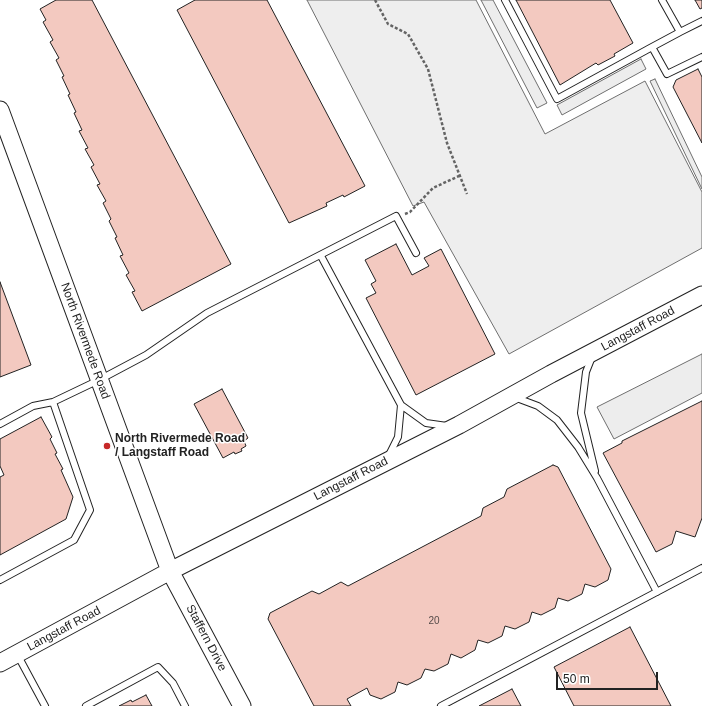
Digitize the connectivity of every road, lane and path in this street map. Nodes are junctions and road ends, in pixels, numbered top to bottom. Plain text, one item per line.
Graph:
1 (375, 0) edge
2 (505, 0) edge
3 (662, 0) edge
4 (702, 20) edge
5 (680, 32) junction
6 (652, 47) junction
7 (702, 57) edge
8 (0, 110) edge
9 (459, 176) junction
10 (467, 194) dead end
11 (396, 216) junction
12 (416, 253) dead end
13 (321, 256) junction
14 (702, 295) edge
15 (594, 352) junction
16 (99, 380) junction
17 (512, 396) junction
18 (53, 402) junction
19 (401, 405) junction
20 (0, 424) edge
21 (459, 426) junction
22 (386, 460) junction
23 (597, 478) junction
24 (702, 568) edge
25 (170, 571) junction
26 (0, 580) edge
27 (657, 592) junction
28 (17, 654) junction
29 (0, 663) edge
30 (45, 706) edge
31 (86, 706) edge
32 (185, 706) edge
33 (242, 706) edge
34 (441, 706) edge

1 - 9 path
2 - 6 lane
3 - 5 lane
4 - 5 lane
5 - 6 lane
6 - 7 lane
8 - 16 main road, North Rivermede Road
9 - 10 path
9 - 11 path
11 - 12 lane
11 - 13 lane
13 - 16 lane
13 - 19 lane
14 - 15 main road, Langstaff Road
15 - 17 main road, Langstaff Road
15 - 23 lane
16 - 18 lane
16 - 25 main road, North Rivermede Road
17 - 21 main road, Langstaff Road
17 - 23 lane
18 - 20 lane
18 - 26 lane
19 - 21 lane
19 - 22 lane
21 - 22 main road, Langstaff Road
22 - 25 main road, Langstaff Road
23 - 27 lane
24 - 27 lane
25 - 28 main road, Langstaff Road
25 - 33 main road, Staffern Drive
27 - 34 lane
28 - 29 main road, Langstaff Road
28 - 30 lane
31 - 32 lane

